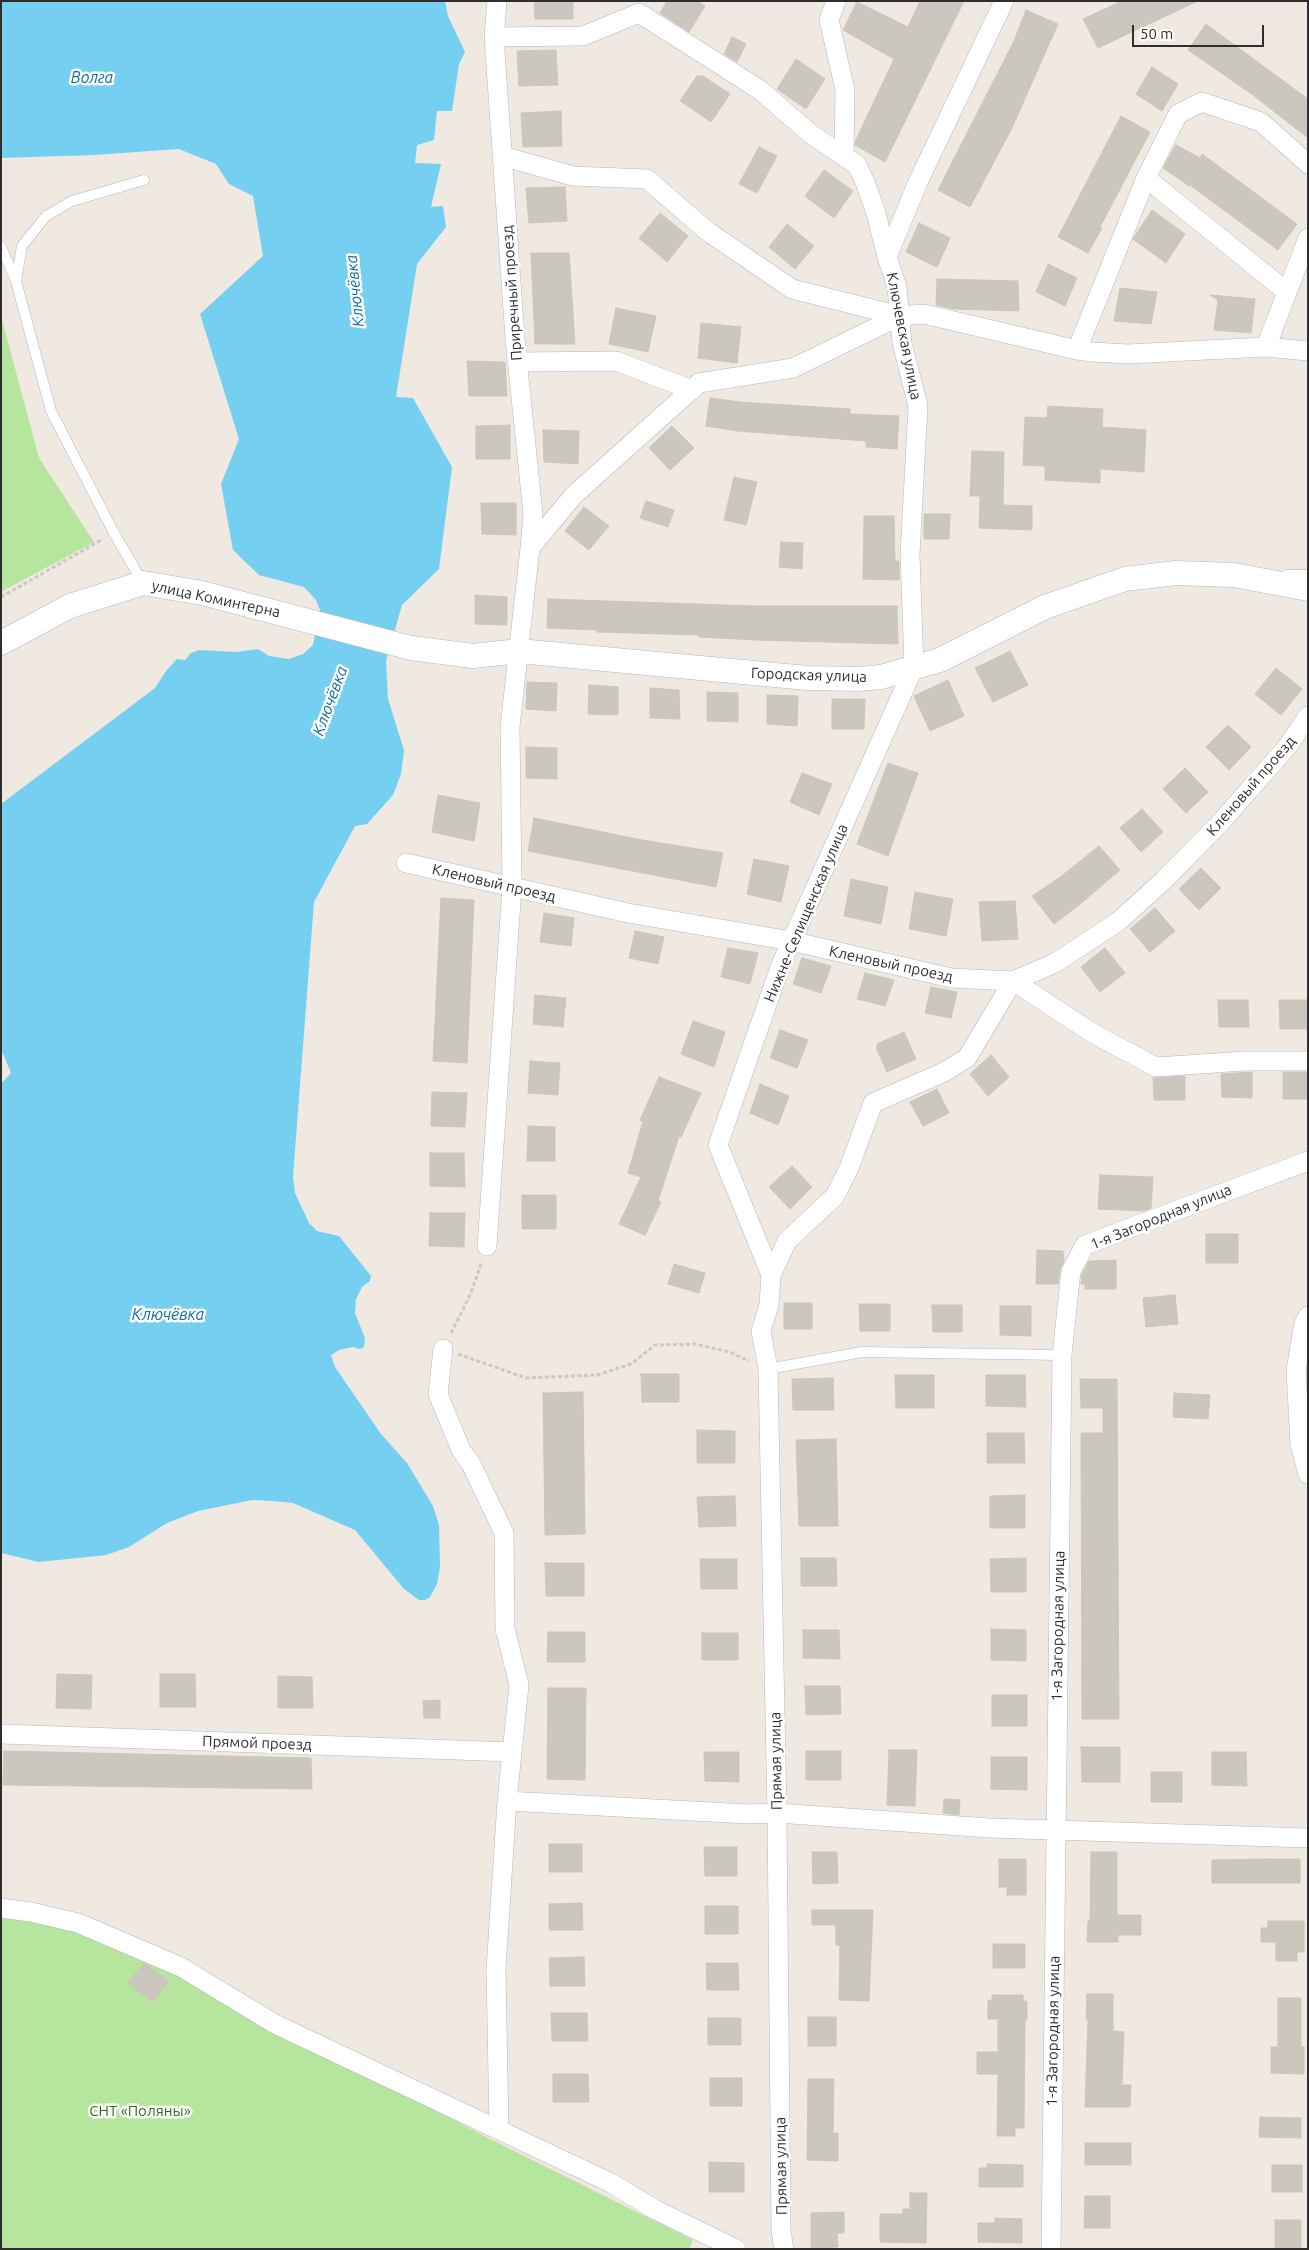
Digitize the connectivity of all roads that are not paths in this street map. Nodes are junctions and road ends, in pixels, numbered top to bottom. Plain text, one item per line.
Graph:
1 (497, 1) edge
2 (836, 1) edge
3 (1004, 1) edge
4 (494, 37) junction
5 (502, 156) junction
6 (844, 157) junction
7 (1308, 164) edge
8 (1146, 178) junction
9 (144, 180) dead end
10 (1308, 238) edge
11 (1, 247) edge
12 (887, 257) junction
13 (16, 281) junction
14 (1287, 292) junction
15 (900, 316) junction
16 (1266, 347) junction
17 (1077, 350) junction
18 (1308, 351) edge
19 (518, 362) junction
20 (692, 390) junction
21 (530, 548) junction
22 (1234, 575) junction
23 (1308, 575) edge
24 (142, 583) junction
25 (1308, 589) edge
26 (1, 643) edge
27 (411, 648) joint
28 (519, 651) junction
29 (914, 667) junction
30 (1308, 716) edge
31 (406, 863) dead end
32 (512, 886) junction
33 (791, 941) junction
34 (1013, 981) junction
35 (1308, 1061) edge
36 (1308, 1160) edge
37 (487, 1246) road end
38 (771, 1275) junction
39 (1308, 1316) edge
40 (443, 1349) road end
41 (1062, 1356) junction
42 (768, 1369) junction
43 (1308, 1474) edge
44 (1, 1734) edge
45 (512, 1752) junction
46 (507, 1801) junction
47 (777, 1813) junction
48 (1056, 1831) junction
49 (1308, 1838) edge
50 (1, 1908) edge
51 (499, 2129) junction
52 (736, 2249) edge
53 (784, 2249) edge
54 (1051, 2249) edge

1 - 4 street, Приречный проезд
2 - 6 street
3 - 12 street, Ключевская улица
4 - 5 street, Приречный проезд
4 - 6 street
5 - 15 street
5 - 19 street, Приречный проезд
6 - 12 street
7 - 8 street
8 - 14 street
8 - 17 street
9 - 13 lane
10 - 14 street
11 - 13 lane
12 - 15 street, Ключевская улица
13 - 24 lane
14 - 16 street
15 - 17 street
15 - 20 street
15 - 29 street, Ключевская улица
16 - 17 street
16 - 18 street
19 - 20 street
19 - 21 street, Приречный проезд
20 - 21 street
21 - 28 street, Приречный проезд
22 - 23 lane
22 - 25 street, Городская улица
22 - 29 street, Городская улица
24 - 26 street, улица Коминтерна
24 - 27 street, улица Коминтерна
27 - 28 street, Городская улица
28 - 29 street, Городская улица
28 - 32 street, Приречный проезд
29 - 33 street, Нижне-Селищенская улица
30 - 34 street, Кленовый проезд
31 - 32 street, Кленовый проезд
32 - 33 street, Кленовый проезд
32 - 37 street, Приречный проезд
33 - 34 street, Кленовый проезд
33 - 38 street, Нижне-Селищенская улица
34 - 35 street
34 - 38 street
36 - 41 street, 1-я Загородная улица
38 - 42 street, Прямая улица
39 - 43 street
40 - 45 street
41 - 42 lane
41 - 48 street, 1-я Загородная улица
42 - 47 street, Прямая улица
44 - 45 street, Прямой проезд
45 - 46 street
46 - 47 street
46 - 51 street
47 - 48 street
47 - 53 street, Прямая улица
48 - 49 street
48 - 54 street, 1-я Загородная улица
50 - 51 street
51 - 52 street

